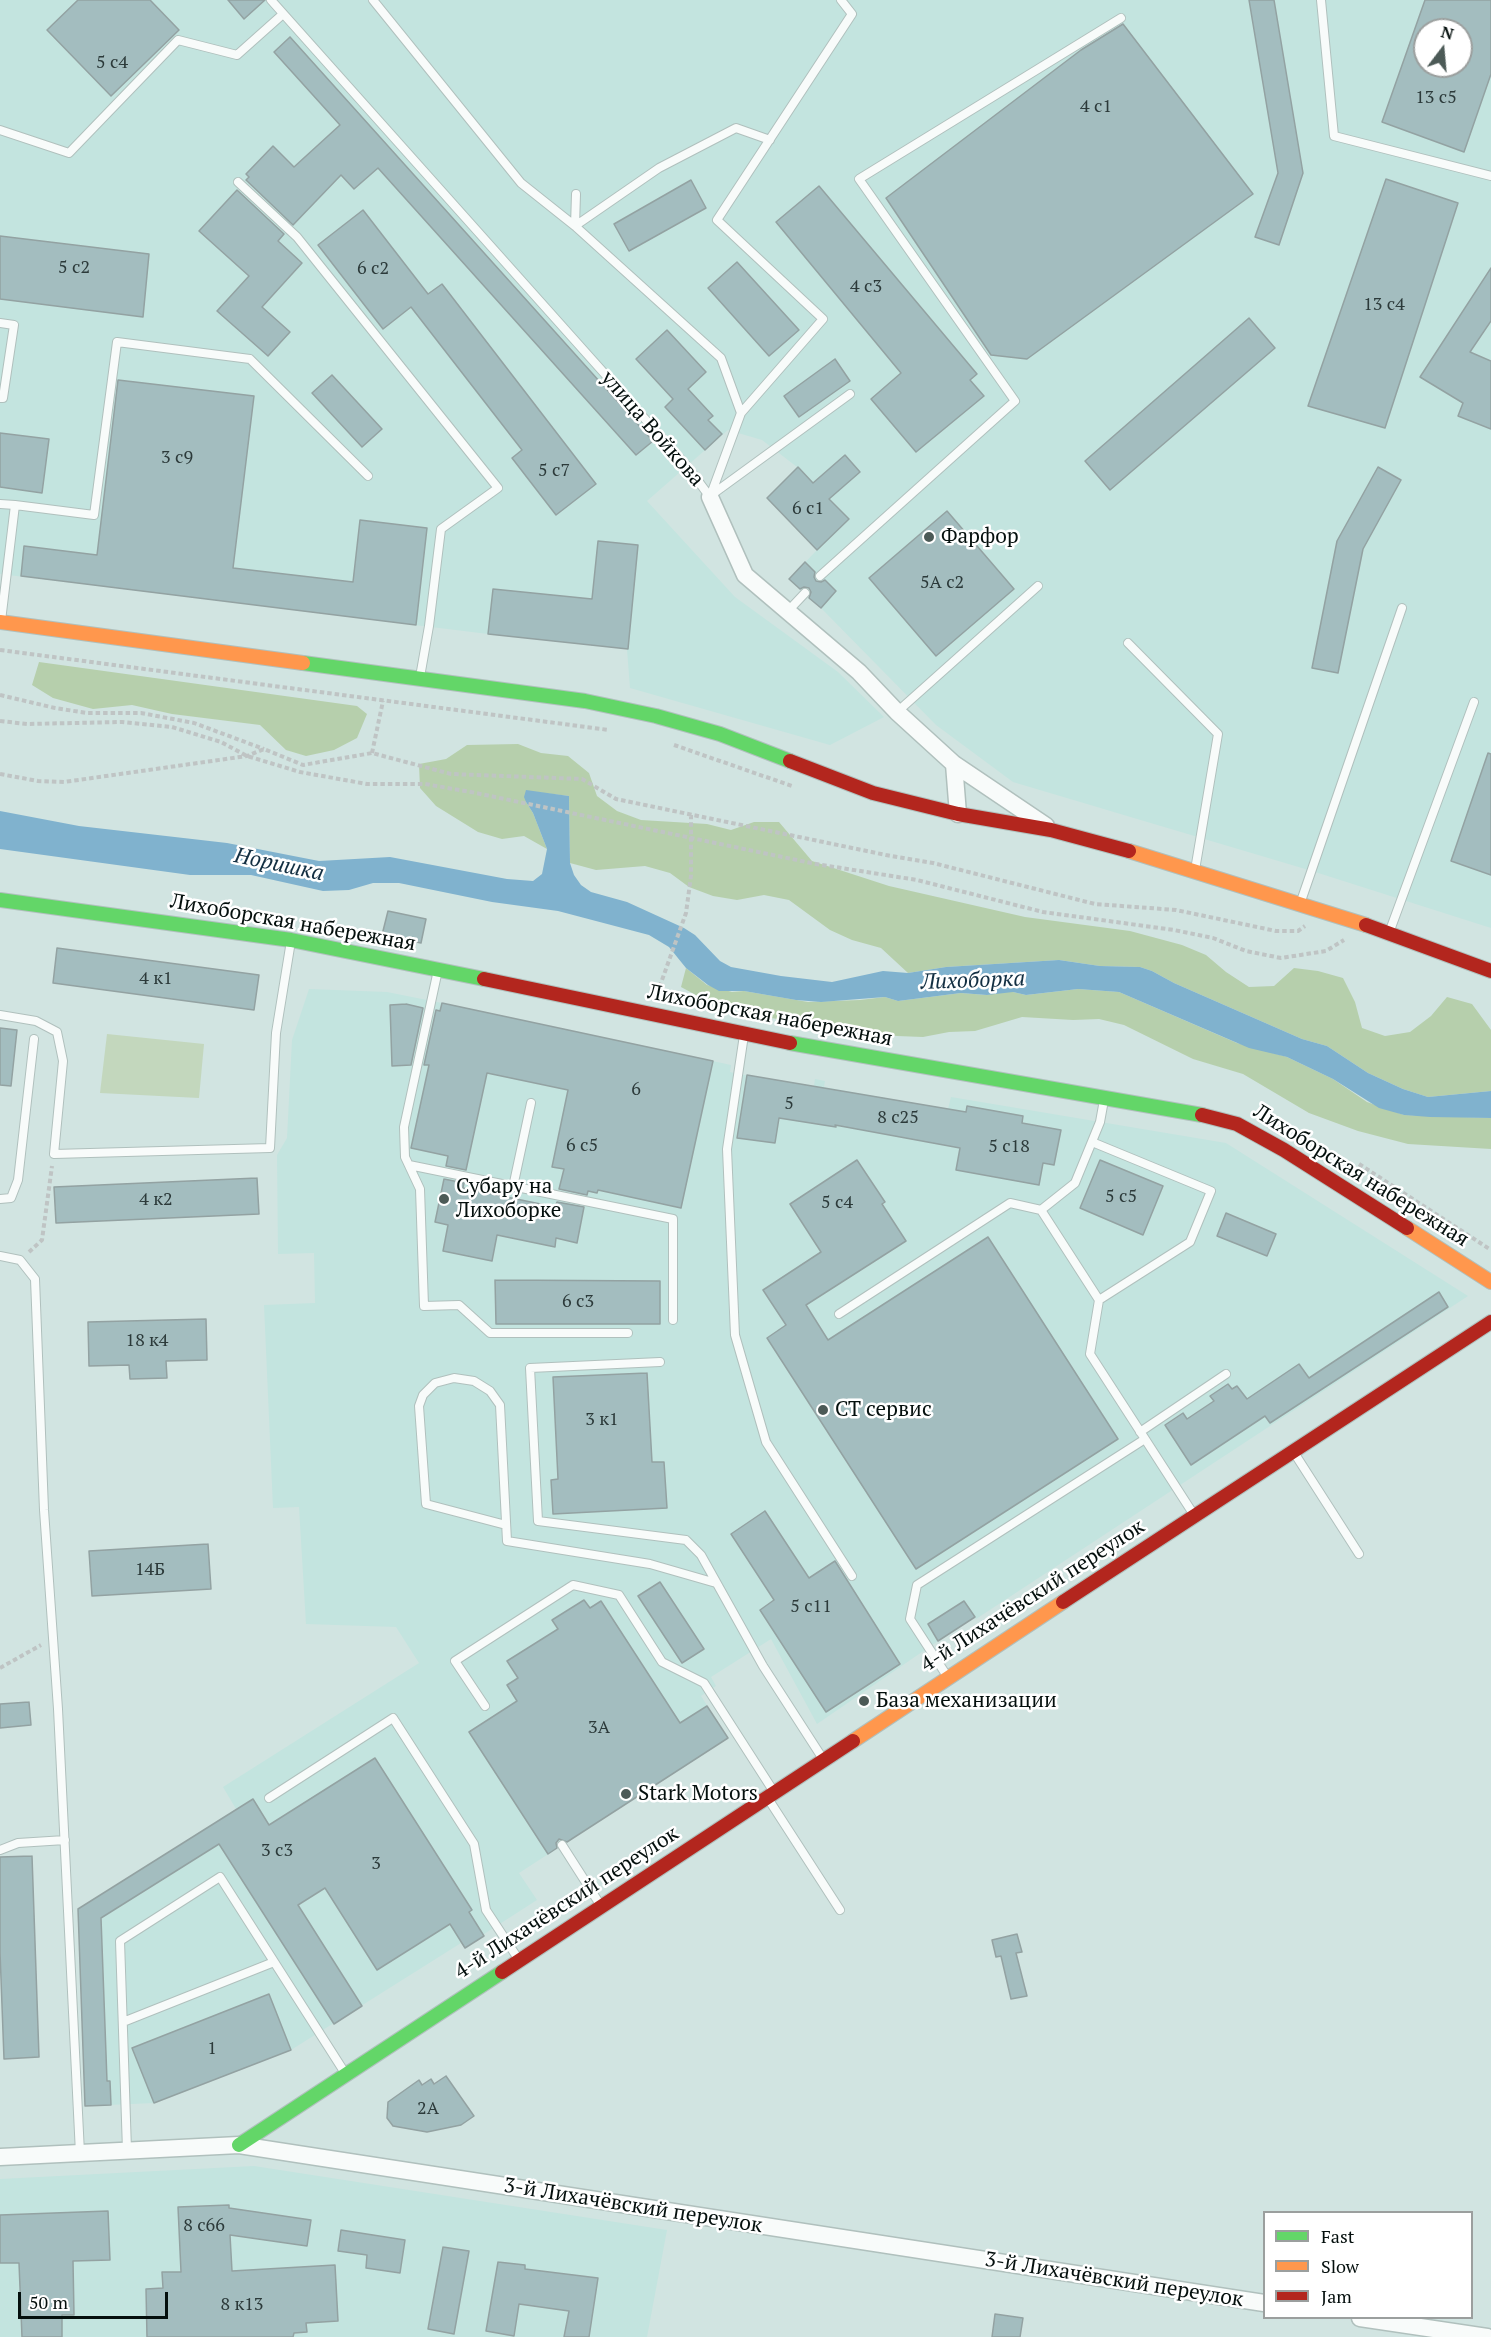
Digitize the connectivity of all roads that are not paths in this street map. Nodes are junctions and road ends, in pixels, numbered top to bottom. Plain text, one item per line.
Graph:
1 (271, 0) edge
2 (373, 0) edge
3 (841, 0) edge
4 (1321, 0) edge
5 (283, 14) junction
6 (1121, 18) dead end
7 (0, 130) edge
8 (770, 140) junction
9 (1491, 176) edge
10 (238, 182) dead end
11 (576, 194) dead end
12 (575, 226) junction
13 (0, 323) edge
14 (850, 394) dead end
15 (0, 398) edge
16 (741, 413) junction
17 (368, 476) dead end
18 (710, 497) junction
19 (0, 504) edge
20 (15, 505) junction
21 (820, 576) dead end
22 (1038, 586) dead end
23 (805, 593) dead end
24 (1402, 608) dead end
25 (788, 612) junction
26 (0, 622) edge
27 (1128, 643) dead end
28 (420, 678) junction
29 (1474, 702) dead end
30 (897, 712) junction
31 (954, 764) junction
32 (958, 814) junction
33 (1051, 830) junction
34 (1195, 870) junction
35 (0, 900) edge
36 (1300, 904) junction
37 (1388, 933) junction
38 (291, 940) junction
39 (438, 969) junction
40 (1491, 971) edge
41 (0, 1014) edge
42 (744, 1034) junction
43 (34, 1039) dead end
44 (1105, 1096) junction
45 (531, 1103) dead end
46 (1092, 1142) junction
47 (409, 1165) junction
48 (513, 1186) junction
49 (0, 1198) edge
50 (1041, 1210) junction
51 (0, 1256) edge
52 (1491, 1282) edge
53 (1099, 1300) junction
54 (839, 1314) dead end
55 (673, 1320) dead end
56 (1491, 1322) edge
57 (628, 1333) dead end
58 (660, 1362) dead end
59 (1226, 1374) dead end
60 (1142, 1435) junction
61 (1292, 1450) junction
62 (1194, 1515) junction
63 (506, 1525) junction
64 (1359, 1554) dead end
65 (852, 1576) dead end
66 (716, 1583) junction
67 (948, 1678) junction
68 (485, 1706) dead end
69 (823, 1760) junction
70 (771, 1794) junction
71 (269, 1798) dead end
72 (65, 1840) junction
73 (562, 1845) dead end
74 (0, 1850) edge
75 (601, 1906) junction
76 (840, 1910) dead end
77 (519, 1960) junction
78 (274, 1962) junction
79 (123, 2022) junction
80 (346, 2074) junction
81 (239, 2145) junction
82 (128, 2150) junction
83 (80, 2153) junction
84 (0, 2157) edge
85 (1263, 2303) edge
86 (1367, 2319) edge
87 (1487, 2337) edge

1 - 5 lane, улица Войкова
2 - 12 lane
3 - 8 lane
4 - 9 lane
5 - 7 lane
5 - 18 lane, улица Войкова
6 - 21 lane
8 - 12 lane
8 - 16 lane
10 - 28 lane
11 - 12 lane
12 - 16 lane
13 - 15 lane
14 - 18 lane
16 - 18 lane
17 - 20 lane
18 - 25 street, улица Войкова
19 - 20 lane
20 - 26 lane
22 - 30 lane
23 - 25 lane
24 - 36 lane
25 - 30 street, улица Войкова
26 - 28 street
27 - 34 lane
28 - 32 street
29 - 37 lane
30 - 31 street, улица Войкова
31 - 32 street
31 - 33 street, улица Войкова
32 - 33 street
33 - 34 street
34 - 36 street
35 - 38 street, Лихоборская набережная
36 - 37 street
37 - 40 street
38 - 39 street, Лихоборская набережная
38 - 41 lane
39 - 42 street, Лихоборская набережная
39 - 47 lane
42 - 44 street, Лихоборская набережная
42 - 65 lane
43 - 49 lane
44 - 46 lane
44 - 52 street, Лихоборская набережная
45 - 48 lane
46 - 50 lane
46 - 53 lane
47 - 48 lane
47 - 57 lane
48 - 55 lane
50 - 53 lane
50 - 54 lane
51 - 72 lane
53 - 60 lane
56 - 61 street, 4-й Лихачёвский переулок
58 - 66 lane
59 - 60 lane
60 - 62 lane
60 - 67 lane
61 - 62 street, 4-й Лихачёвский переулок
61 - 64 lane
62 - 67 street, 4-й Лихачёвский переулок
63 - 63 lane
63 - 66 lane
66 - 69 lane
67 - 69 street, 4-й Лихачёвский переулок
68 - 70 lane
69 - 70 street, 4-й Лихачёвский переулок
70 - 75 street, 4-й Лихачёвский переулок
70 - 76 lane
71 - 77 lane
72 - 74 lane
72 - 83 lane
73 - 75 lane
75 - 77 street, 4-й Лихачёвский переулок
77 - 80 street, 4-й Лихачёвский переулок
78 - 79 lane
78 - 79 lane
78 - 80 lane
79 - 82 lane
80 - 81 street, 4-й Лихачёвский переулок
81 - 82 street, 3-й Лихачёвский переулок
81 - 85 street, 3-й Лихачёвский переулок
82 - 83 street, 3-й Лихачёвский переулок
83 - 84 street, 3-й Лихачёвский переулок
86 - 87 street

